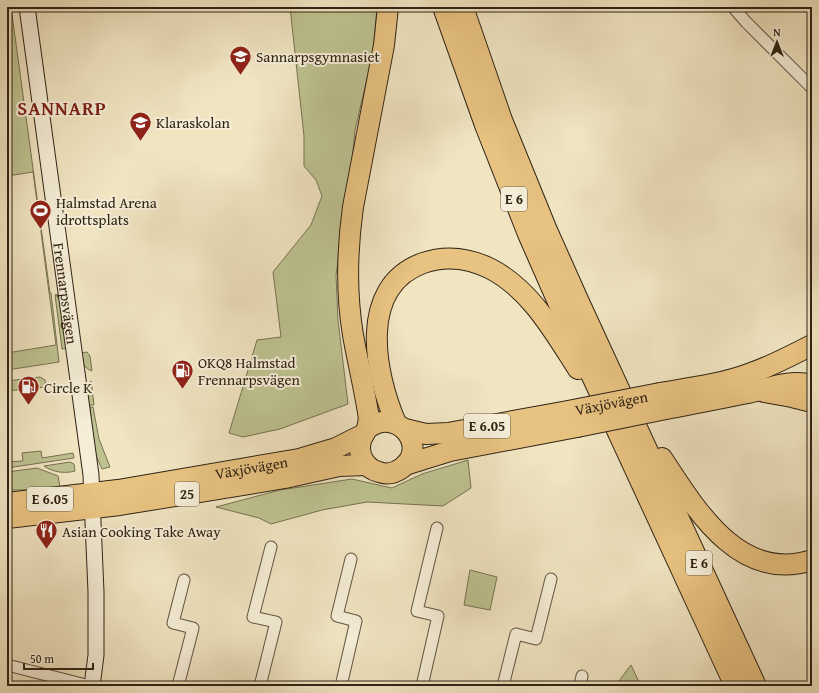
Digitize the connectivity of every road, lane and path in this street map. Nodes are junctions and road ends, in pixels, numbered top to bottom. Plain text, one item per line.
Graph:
1 (27, 7) edge
2 (388, 7) edge
3 (443, 7) edge
4 (463, 7) edge
5 (733, 7) edge
6 (812, 88) edge
7 (812, 345) edge
8 (812, 386) edge
9 (756, 391) junction
10 (663, 401) junction
11 (812, 402) edge
12 (628, 408) junction
13 (572, 419) junction
14 (615, 425) junction
15 (400, 426) junction
16 (365, 432) junction
17 (405, 465) junction
18 (367, 466) junction
19 (93, 501) junction
20 (7, 503) edge
21 (7, 518) edge
22 (437, 528) dead end
23 (271, 547) dead end
24 (351, 559) dead end
25 (812, 560) edge
26 (551, 579) dead end
27 (184, 580) dead end
28 (7, 665) edge
29 (91, 686) edge
30 (178, 686) edge
31 (260, 686) edge
32 (340, 686) edge
33 (422, 686) edge
34 (503, 686) edge
35 (735, 686) edge
36 (756, 686) edge

1 - 19 street, Frennarpsvägen
2 - 16 highway
3 - 14 highway, E 6
4 - 12 highway, E 6
5 - 6 street
7 - 10 highway, Växjövägen / E 6.05
8 - 9 highway, Växjövägen / E 6.05
9 - 10 highway, Växjövägen / E 6.05
9 - 11 highway
10 - 13 highway, Växjövägen / E 6.05, bridge
12 - 25 highway
12 - 36 highway, E 6
13 - 15 highway, Växjövägen / E 6.05
13 - 17 highway, Växjövägen
14 - 15 highway
14 - 35 highway, E 6
15 - 16 highway, Växjövägen
15 - 17 highway
16 - 18 highway
16 - 19 highway, Växjövägen / E 6.05
17 - 18 highway, Växjövägen
18 - 19 highway, Växjövägen / 25
19 - 20 highway, Växjövägen / E 6.05
19 - 21 highway, Växjövägen / 25
19 - 29 street, Frennarpsvägen
22 - 33 street
23 - 31 street
24 - 32 street
26 - 34 street
27 - 30 street
28 - 29 street

